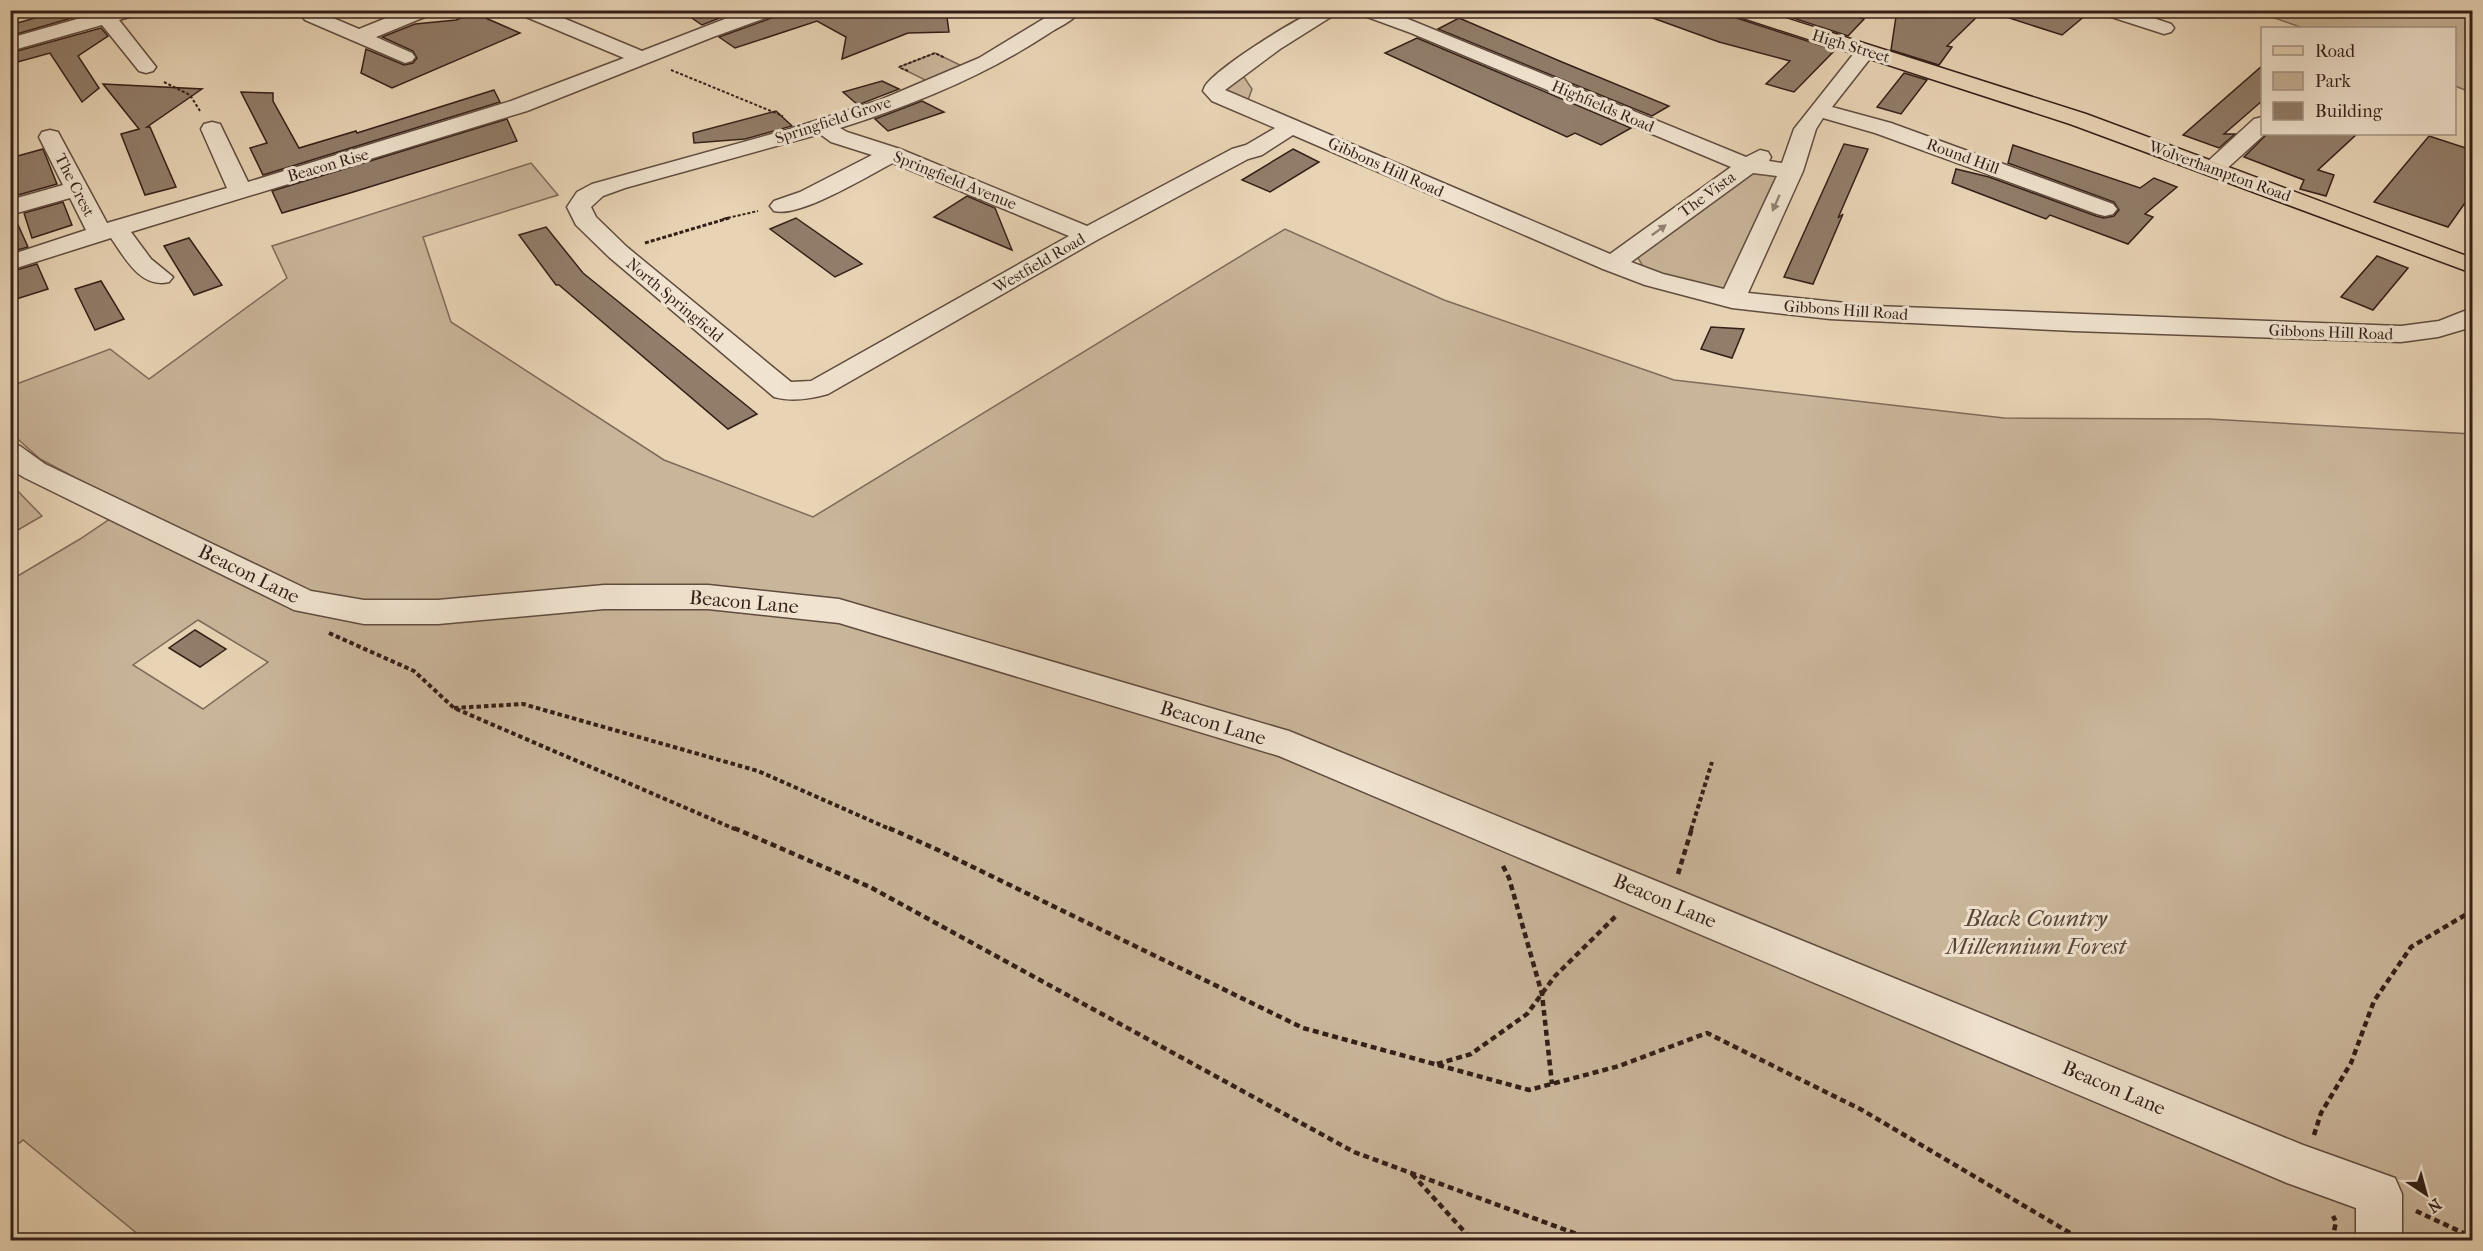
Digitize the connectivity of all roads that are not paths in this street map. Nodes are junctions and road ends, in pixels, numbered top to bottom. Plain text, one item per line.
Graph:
1 (132, 10) edge
2 (425, 10) edge
3 (526, 10) edge
4 (769, 10) edge
5 (1072, 10) edge
6 (1334, 10) edge
7 (1366, 10) edge
8 (1738, 10) edge
9 (312, 16) dead end
10 (107, 18) junction
11 (2118, 19) edge
12 (1421, 20) edge
13 (2164, 28) dead end
14 (358, 37) junction
15 (10, 45) edge
16 (1866, 51) junction
17 (405, 57) dead end
18 (642, 58) junction
19 (146, 67) dead end
20 (1965, 81) joint
21 (1812, 119) junction
22 (2261, 125) edge
23 (1293, 126) junction
24 (813, 128) junction
25 (212, 129) road end
26 (50, 137) dead end
27 (892, 154) junction
28 (1746, 165) junction
29 (2214, 168) junction
30 (1791, 171) junction
31 (77, 188) junction
32 (240, 190) junction
33 (794, 197) road end
34 (581, 200) joint
35 (10, 208) edge
36 (2105, 209) dead end
37 (108, 230) junction
38 (1088, 235) junction
39 (10, 263) edge
40 (1612, 264) junction
41 (2472, 266) edge
42 (160, 277) dead end
43 (1732, 300) junction
44 (2472, 316) edge
45 (784, 391) joint
46 (17, 459) edge
47 (2379, 1240) edge

1 - 10 street
2 - 14 street
3 - 18 street
4 - 18 street, Beacon Rise
5 - 24 street, Springfield Grove
6 - 23 street, Gibbons Hill Road
7 - 12 street, Highfields Road
8 - 16 main road, High Street
9 - 14 street
10 - 15 street
10 - 19 street
11 - 13 street
12 - 28 street, Highfields Road
14 - 17 street
16 - 20 main road, High Street
16 - 21 street, The Vista
18 - 32 street, Beacon Rise
20 - 29 main road, Wolverhampton Road
21 - 28 street, The Vista
21 - 30 street, The Vista
21 - 36 street, Round Hill
22 - 29 street
23 - 38 street, Westfield Road
23 - 40 street, Gibbons Hill Road
24 - 27 street, Springfield Avenue
24 - 34 street, Springfield Grove
25 - 32 street
26 - 31 street, The Crest
27 - 33 street
27 - 38 street, Springfield Avenue
28 - 30 street, Highfields Road
40 -> 28 street, The Vista
29 - 41 main road, Wolverhampton Road
30 -> 43 street, The Vista
31 - 35 street
31 - 37 street, The Crest
32 - 37 street, Beacon Rise
34 - 45 street, North Springfield
37 - 39 street, Beacon Rise
37 - 42 street, The Crest
38 - 45 street, Westfield Road
40 - 43 street, Gibbons Hill Road
43 - 44 street, Gibbons Hill Road
46 - 47 street, Beacon Lane

